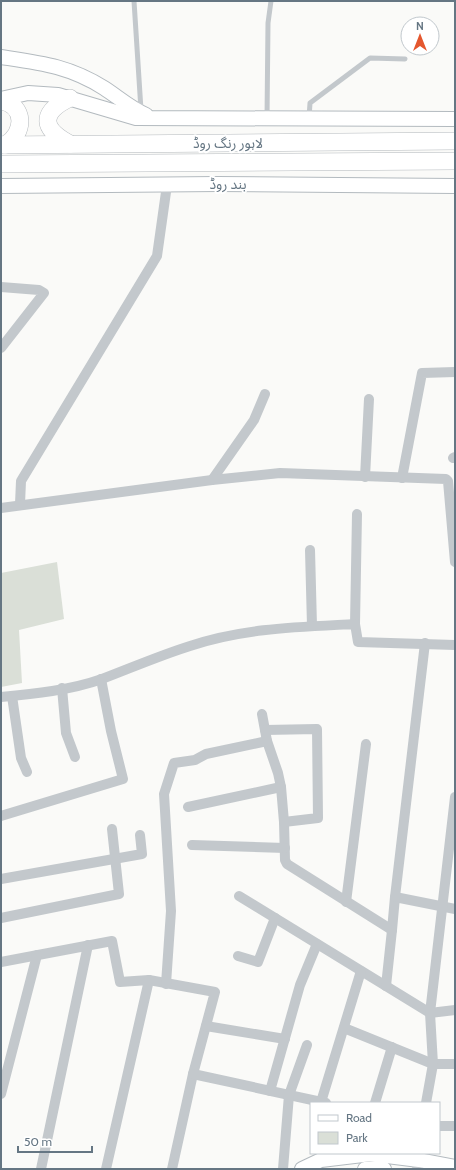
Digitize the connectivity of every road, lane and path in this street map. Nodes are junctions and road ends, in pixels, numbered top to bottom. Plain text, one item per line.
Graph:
1 (134, 1) edge
2 (271, 1) edge
3 (1, 57) edge
4 (405, 59) dead end
5 (70, 98) junction
6 (1, 100) edge
7 (141, 113) junction
8 (155, 119) junction
9 (267, 119) junction
10 (309, 119) junction
11 (455, 119) edge
12 (455, 141) edge
13 (70, 144) junction
14 (3, 145) edge
15 (455, 161) edge
16 (1, 164) edge
17 (167, 185) junction
18 (1, 186) edge
19 (455, 186) edge
20 (1, 287) edge
21 (1, 348) edge
22 (455, 372) edge
23 (265, 394) dead end
24 (369, 399) dead end
25 (365, 477) junction
26 (402, 478) junction
27 (212, 480) junction
28 (20, 504) junction
29 (1, 508) edge
30 (357, 514) dead end
31 (310, 550) dead end
32 (455, 562) edge
33 (355, 624) junction
34 (312, 626) junction
35 (425, 643) junction
36 (455, 645) edge
37 (101, 679) junction
38 (62, 688) junction
39 (12, 696) junction
40 (1, 697) edge
41 (262, 714) dead end
42 (265, 730) junction
43 (267, 740) junction
44 (366, 744) dead end
45 (74, 757) dead end
46 (27, 772) dead end
47 (281, 787) junction
48 (455, 797) edge
49 (188, 807) dead end
50 (1, 816) edge
51 (284, 822) junction
52 (112, 829) dead end
53 (140, 835) dead end
54 (192, 845) dead end
55 (285, 848) junction
56 (116, 859) junction
57 (1, 879) edge
58 (239, 896) dead end
59 (395, 897) junction
60 (346, 902) junction
61 (442, 908) junction
62 (455, 909) edge
63 (1, 918) edge
64 (276, 918) junction
65 (392, 930) junction
66 (317, 944) junction
67 (88, 945) junction
68 (37, 955) junction
69 (238, 956) dead end
70 (1, 962) edge
71 (361, 971) junction
72 (148, 980) junction
73 (166, 984) junction
74 (386, 986) junction
75 (455, 1010) edge
76 (430, 1013) junction
77 (206, 1026) junction
78 (344, 1028) junction
79 (285, 1039) junction
80 (307, 1045) dead end
81 (392, 1047) junction
82 (433, 1064) junction
83 (455, 1064) edge
84 (193, 1074) junction
85 (270, 1091) junction
86 (1, 1094) edge
87 (289, 1094) junction
88 (324, 1102) edge
89 (376, 1102) edge
90 (426, 1102) edge
91 (440, 1126) edge
92 (455, 1126) edge
93 (418, 1160) edge
94 (455, 1167) edge
95 (41, 1169) edge
96 (106, 1169) edge
97 (172, 1169) edge
98 (282, 1169) edge
99 (302, 1169) edge
100 (365, 1169) edge
101 (384, 1169) edge

1 - 7 lane
2 - 9 lane
3 - 7 main road
4 - 10 lane
5 - 6 main road
5 - 8 main road
5 - 13 highway
6 - 14 highway
7 - 8 main road
8 - 9 main road
9 - 10 main road
10 - 11 main road
12 - 13 highway, لاہور رنگ روڈ
13 - 14 highway, لاہور رنگ روڈ
15 - 16 highway, لاہور رنگ روڈ
17 - 18 main road, بند روڈ
17 - 19 main road, بند روڈ
17 - 28 street
20 - 21 street
22 - 26 street
23 - 27 street
24 - 25 street
25 - 26 street
25 - 27 street
26 - 32 street
27 - 28 street
28 - 29 street
30 - 33 street
31 - 34 street
33 - 34 street
33 - 35 street
34 - 37 street
35 - 36 street
35 - 59 street
37 - 38 street
37 - 50 street
38 - 39 street
38 - 45 street
39 - 40 street
39 - 46 street
41 - 42 street
42 - 43 street
42 - 51 street
43 - 47 street
43 - 73 street
44 - 60 street
47 - 49 street
47 - 51 street
48 - 61 street
51 - 55 street
52 - 56 street
53 - 56 street
54 - 55 street
55 - 60 street
56 - 57 street
56 - 63 street
58 - 64 street
59 - 61 street
59 - 65 street
60 - 65 street
61 - 62 street
61 - 76 street
64 - 66 street
64 - 69 street
65 - 74 street
66 - 71 street
66 - 79 street
67 - 68 street
67 - 72 street
67 - 95 street
68 - 70 street
68 - 86 street
71 - 74 street
71 - 78 street
72 - 73 street
72 - 96 street
73 - 77 street
74 - 76 street
75 - 76 street
76 - 82 street
77 - 79 street
77 - 84 street
78 - 81 street
78 - 88 street
79 - 85 street
80 - 87 street
81 - 82 street
81 - 89 street
82 - 83 street
82 - 90 street
84 - 85 street
84 - 97 street
85 - 87 street
87 - 88 street
87 - 98 street
91 - 92 street
93 - 94 main road
93 - 99 main road
100 - 101 main road

